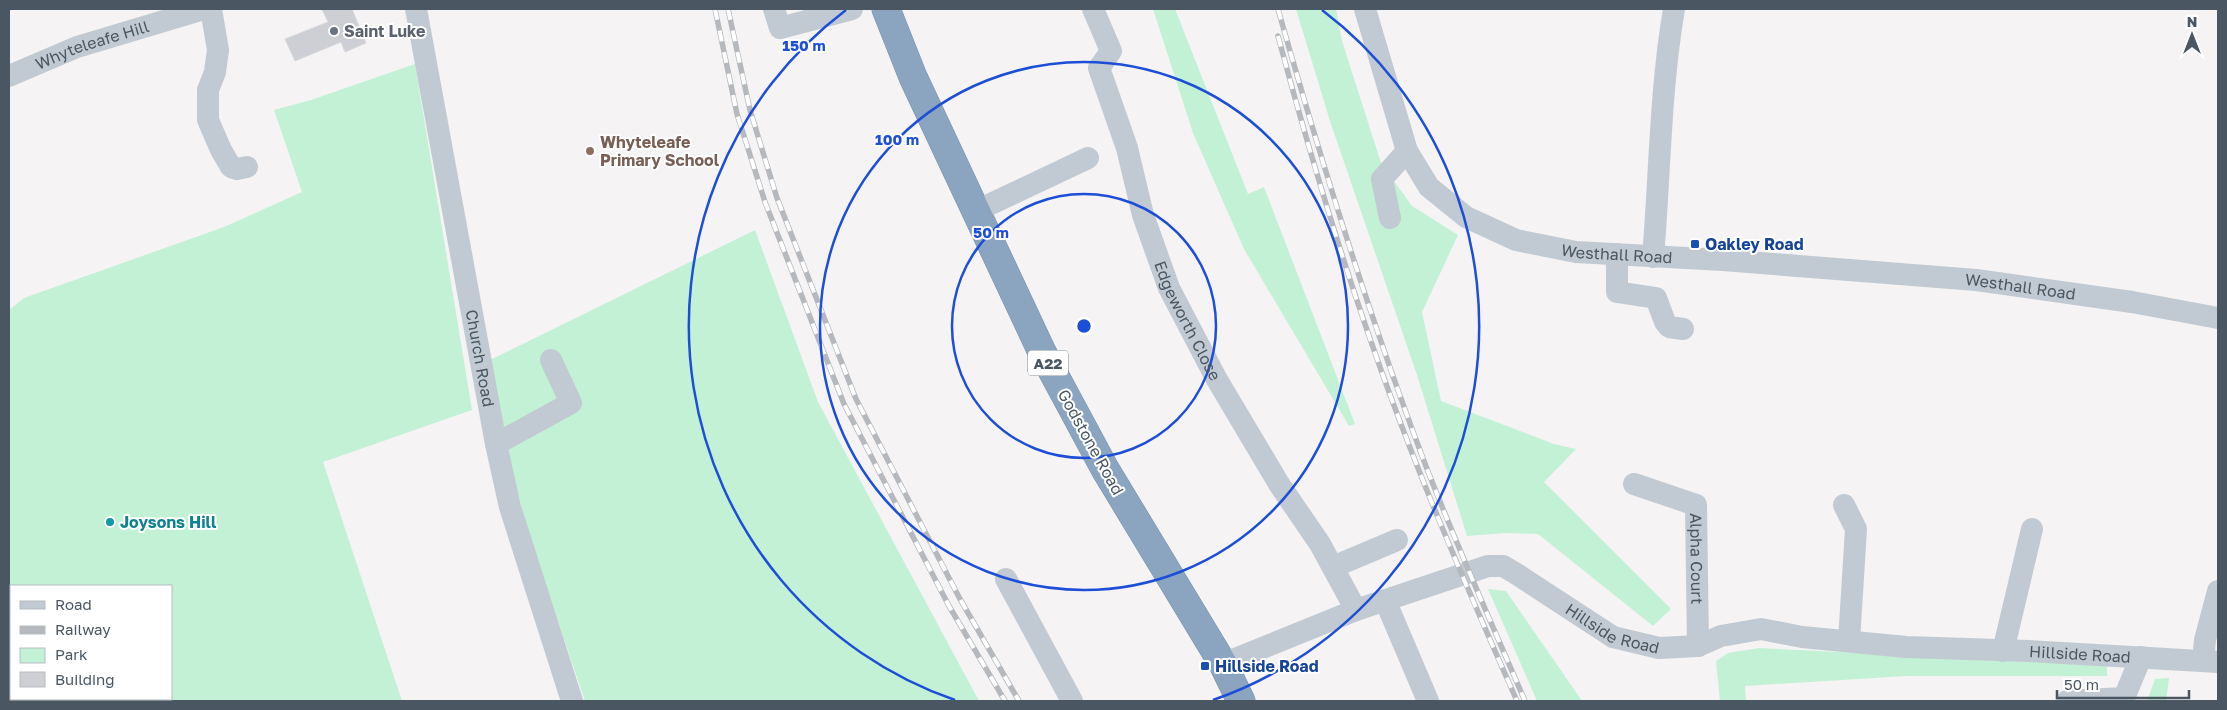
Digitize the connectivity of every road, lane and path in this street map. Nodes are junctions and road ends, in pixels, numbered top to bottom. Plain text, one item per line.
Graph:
1 (204, 9) edge
2 (211, 9) edge
3 (416, 9) edge
4 (774, 9) edge
5 (852, 9) edge
6 (886, 9) edge
7 (1093, 9) edge
8 (1365, 9) edge
9 (1674, 9) edge
10 (9, 76) edge
11 (1407, 151) junction
12 (1088, 158) dead end
13 (247, 167) dead end
14 (976, 211) junction
15 (1390, 218) dead end
16 (1617, 254) junction
17 (1653, 257) junction
18 (2218, 318) edge
19 (1683, 330) dead end
20 (551, 360) dead end
21 (496, 444) junction
22 (1634, 484) dead end
23 (1844, 505) dead end
24 (2032, 529) dead end
25 (1397, 540) dead end
26 (1334, 567) junction
27 (1006, 579) dead end
28 (2218, 591) edge
29 (1385, 600) junction
30 (1356, 610) junction
31 (1849, 642) junction
32 (1698, 646) junction
33 (2002, 650) junction
34 (2141, 657) junction
35 (2211, 662) edge
36 (1222, 664) junction
37 (572, 701) edge
38 (1072, 701) edge
39 (1241, 701) edge
40 (1428, 701) edge
41 (2067, 701) edge

1 - 10 street, Whyteleafe Hill
2 - 13 street
3 - 21 street, Church Road
4 - 5 street
6 - 14 highway, Godstone Road / A22
7 - 26 street, Edgeworth Close
8 - 11 street, Westhall Road
9 - 17 street
11 - 15 street
11 - 16 street, Westhall Road
12 - 14 street
14 - 36 highway, Godstone Road / A22
16 - 17 street, Westhall Road
16 - 19 street
17 - 18 street, Westhall Road
20 - 21 street
21 - 37 street, Church Road
22 - 32 street, Alpha Court
23 - 31 street
24 - 33 street, Hillside Road
25 - 26 street
26 - 30 street, Edgeworth Close
27 - 38 street
28 - 35 street
29 - 30 street, Hillside Road
29 - 32 street, Hillside Road
29 - 40 street
30 - 36 street, Hillside Road
31 - 32 street, Hillside Road
31 - 33 street, Hillside Road
33 - 34 street, Hillside Road
34 - 35 street, Hillside Road
34 - 41 street
36 - 39 highway, Godstone Road / A22

